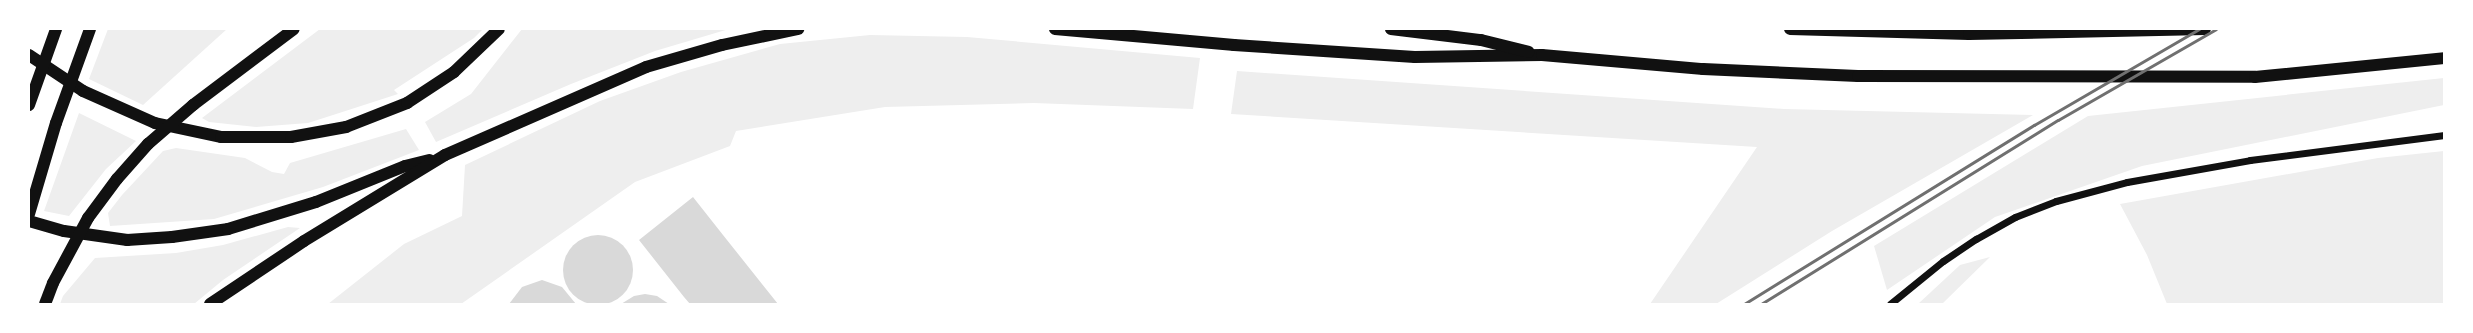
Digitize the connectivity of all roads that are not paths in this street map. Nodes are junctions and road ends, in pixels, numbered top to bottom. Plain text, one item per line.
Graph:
1 (56, 29) edge
2 (90, 29) edge
3 (294, 29) edge
4 (499, 29) edge
5 (798, 29) edge
6 (1055, 29) edge
7 (1391, 29) edge
8 (1790, 29) edge
9 (2205, 29) edge
10 (29, 54) edge
11 (1542, 55) junction
12 (2444, 58) edge
13 (29, 105) edge
14 (2444, 134) edge
15 (445, 155) junction
16 (29, 214) edge
17 (29, 221) edge
18 (45, 304) edge
19 (210, 304) edge
20 (1890, 304) edge

1 - 13 highway
2 - 16 highway
3 - 18 highway
4 - 10 highway
5 - 15 highway
6 - 11 highway
7 - 11 highway
8 - 9 highway
11 - 12 highway
14 - 20 street
15 - 17 highway
15 - 19 highway

